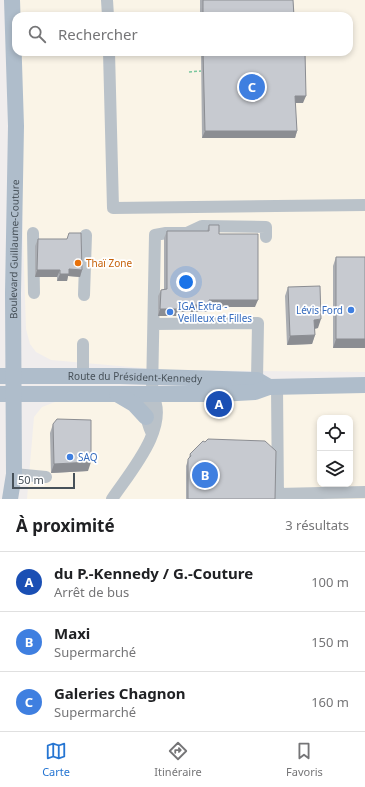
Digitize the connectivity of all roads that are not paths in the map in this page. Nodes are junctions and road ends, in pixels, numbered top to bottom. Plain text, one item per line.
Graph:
1 (12, 0) edge
2 (107, 0) edge
3 (12, 12) edge
4 (108, 12) edge
5 (14, 56) edge
6 (109, 56) edge
7 (365, 205) edge
8 (32, 233) dead end
9 (86, 235) dead end
10 (266, 236) dead end
11 (34, 293) dead end
12 (84, 294) dead end
13 (154, 324) junction
14 (83, 344) dead end
15 (7, 376) edge
16 (83, 376) junction
17 (152, 377) junction
18 (268, 384) junction
19 (365, 384) edge
20 (7, 394) edge
21 (116, 394) junction
22 (152, 394) junction
23 (146, 417) junction
24 (152, 434) junction
25 (14, 474) junction
26 (46, 477) dead end
27 (0, 484) edge
28 (330, 490) edge
29 (365, 492) edge
30 (278, 496) edge
31 (4, 499) edge
32 (10, 499) edge
33 (112, 499) edge

1 - 3 main road, Boulevard Guillaume-Couture
2 - 4 street
5 - 15 main road, Boulevard Guillaume-Couture
6 - 7 street
8 - 11 street
9 - 12 street
10 - 13 street
13 - 17 street
13 - 18 street
14 - 16 street
15 - 16 main road, Route du Président-Kennedy
15 - 20 main road, Boulevard Guillaume-Couture
16 - 17 main road, Route du Président-Kennedy
17 - 18 main road, Route du Président-Kennedy
17 - 22 street
18 - 19 main road, Route du Président-Kennedy
18 - 22 main road, Route du Président-Kennedy
18 - 30 street
20 - 21 main road, Route du Président-Kennedy
20 - 25 main road, Boulevard Guillaume-Couture
21 - 22 main road, Route du Président-Kennedy
21 - 23 main road
22 - 23 street
22 - 24 street
23 - 24 street
24 - 33 street
25 - 26 street
25 - 32 main road, Boulevard Guillaume-Couture
27 - 31 main road
28 - 29 street
28 - 30 street

